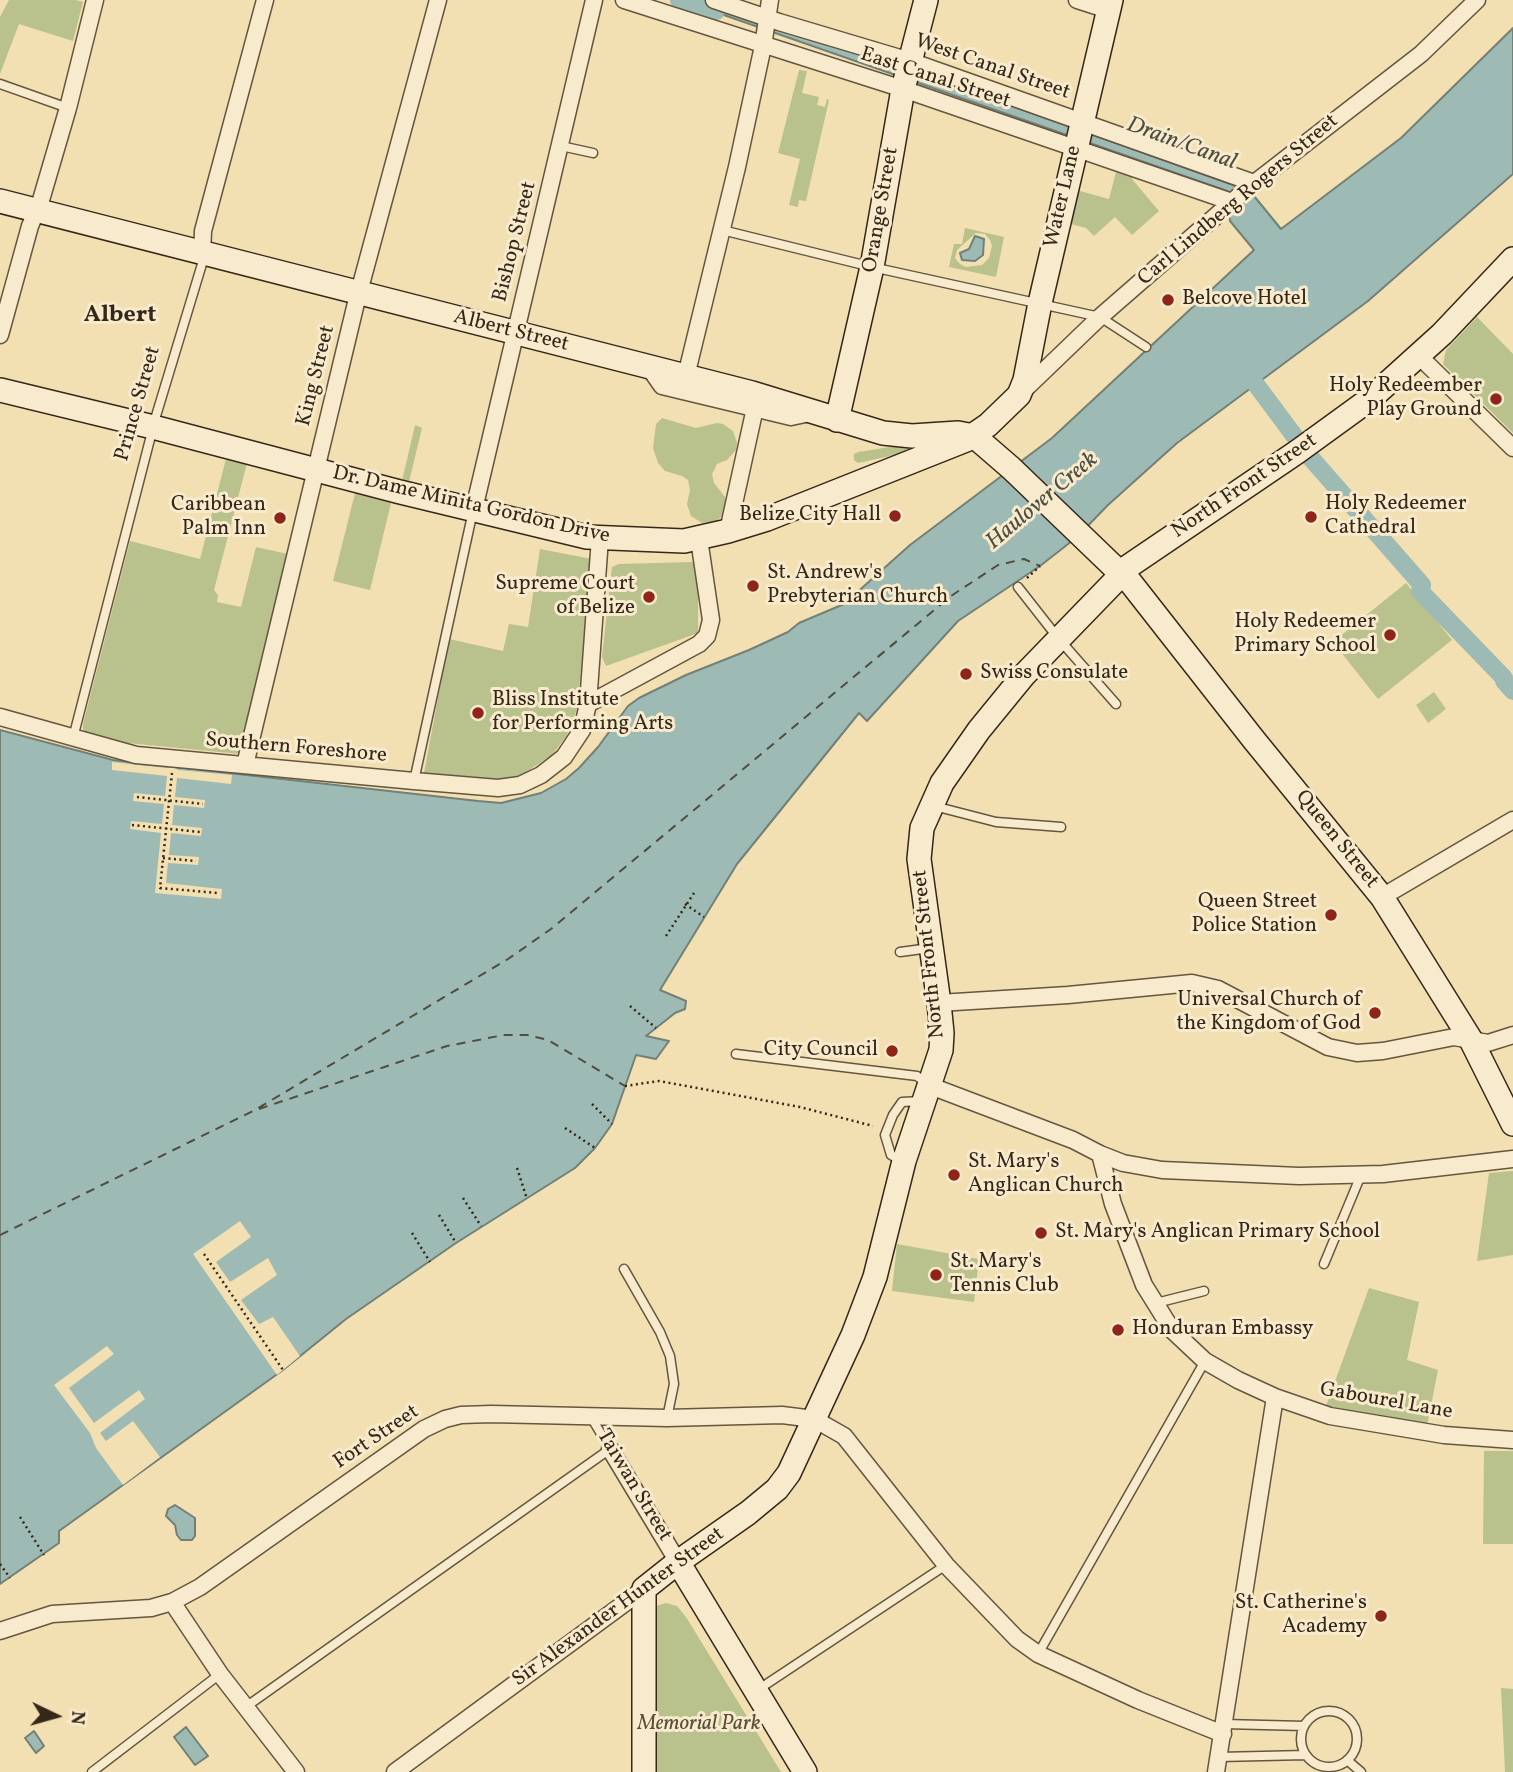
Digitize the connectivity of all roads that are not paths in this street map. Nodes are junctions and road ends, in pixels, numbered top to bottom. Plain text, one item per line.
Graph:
1 (95, 0) edge
2 (265, 0) edge
3 (438, 0) edge
4 (594, 0) edge
5 (624, 0) edge
6 (714, 0) edge
7 (770, 0) edge
8 (926, 0) edge
9 (1077, 0) edge
10 (1477, 0) edge
11 (1110, 5) edge
12 (765, 32) junction
13 (907, 74) junction
14 (0, 84) edge
15 (68, 108) junction
16 (1080, 134) junction
17 (561, 146) junction
18 (593, 153) dead end
19 (1243, 193) junction
20 (0, 201) edge
21 (36, 210) junction
22 (722, 230) junction
23 (202, 254) junction
24 (1513, 259) edge
25 (872, 267) junction
26 (358, 294) junction
27 (1040, 303) junction
28 (1100, 317) junction
29 (516, 332) junction
30 (0, 335) edge
31 (1146, 347) dead end
32 (1419, 356) junction
33 (648, 366) junction
34 (686, 376) junction
35 (0, 390) edge
36 (1019, 395) junction
37 (755, 408) junction
38 (826, 416) junction
39 (153, 427) junction
40 (974, 436) junction
41 (1513, 448) edge
42 (315, 470) junction
43 (474, 509) junction
44 (728, 531) junction
45 (600, 538) junction
46 (699, 539) junction
47 (1121, 573) junction
48 (1018, 587) road end
49 (1058, 638) junction
50 (588, 704) junction
51 (1116, 704) dead end
52 (0, 717) edge
53 (73, 738) junction
54 (245, 765) junction
55 (414, 781) junction
56 (931, 806) junction
57 (1513, 820) edge
58 (1061, 827) dead end
59 (1382, 897) junction
60 (930, 948) junction
61 (900, 952) dead end
62 (939, 1003) junction
63 (1513, 1035) edge
64 (1471, 1040) junction
65 (736, 1054) dead end
66 (925, 1093) junction
67 (1513, 1124) edge
68 (1100, 1154) junction
69 (1513, 1159) edge
70 (1361, 1174) junction
71 (1324, 1264) dead end
72 (624, 1269) dead end
73 (1204, 1291) dead end
74 (1154, 1303) junction
75 (1205, 1361) junction
76 (1275, 1397) junction
77 (591, 1417) junction
78 (667, 1418) junction
79 (814, 1419) junction
80 (1513, 1440) edge
81 (610, 1449) junction
82 (678, 1562) junction
83 (946, 1565) junction
84 (644, 1589) junction
85 (172, 1602) junction
86 (0, 1631) edge
87 (1038, 1654) junction
88 (220, 1674) junction
89 (756, 1691) junction
90 (247, 1706) junction
91 (1304, 1726) junction
92 (1223, 1729) junction
93 (1306, 1755) junction
94 (1347, 1760) junction
95 (1217, 1764) edge
96 (92, 1772) edge
97 (296, 1772) edge
98 (395, 1772) edge
99 (644, 1772) edge
100 (804, 1772) edge
101 (1361, 1772) edge

1 - 15 street
2 - 23 street, Prince Street
3 - 26 street, King Street
4 - 17 street, Bishop Street
5 - 12 street, East Canal Street
6 - 12 street, West Canal Street
7 - 12 street
8 - 13 main road, Orange Street
9 - 11 street
10 - 19 street, Carl Lindberg Rogers Street
11 - 16 main road, Water Lane
12 - 13 street, East Canal Street
12 - 13 street, West Canal Street
12 - 22 street
13 - 16 street, East Canal Street
13 - 16 street, West Canal Street
13 - 25 main road, Orange Street
14 - 15 lane
15 - 21 street
16 - 19 street, East Canal Street
16 - 19 street, West Canal Street
16 - 27 main road, Water Lane
17 - 18 lane
17 - 29 street, Bishop Street
19 - 28 street, Carl Lindberg Rogers Street
20 - 21 main road, Albert Street
21 - 23 main road, Albert Street
21 - 30 street
22 - 25 lane
22 - 34 street
23 - 26 main road, Albert Street
23 - 39 lane, Prince Street
24 - 32 main road, North Front Street
25 - 27 lane
25 - 38 main road, Orange Street
26 - 29 main road, Albert Street
26 - 42 street, King Street
27 - 28 lane
27 - 36 main road, Water Lane
28 - 31 lane
28 - 36 street, Carl Lindberg Rogers Street
29 - 33 main road, Albert Street
29 - 43 street, Bishop Street
32 - 41 street
32 - 47 main road, North Front Street
33 - 34 main road, Albert Street
33 - 37 street
34 - 38 main road, Albert Street
35 - 39 main road, Dr. Dame Minita Gordon Drive
36 - 40 main road, Carl Lindberg Rogers Street
37 - 38 street
37 - 44 street
38 - 40 main road, Albert Street
39 - 42 main road, Dr. Dame Minita Gordon Drive
39 - 53 lane, Prince Street
40 - 44 main road, Dr. Dame Minita Gordon Drive
40 - 47 main road, Queen Street
42 - 43 main road, Dr. Dame Minita Gordon Drive
42 - 54 street, King Street
43 - 45 main road, Dr. Dame Minita Gordon Drive
43 - 55 lane, Bishop Street
44 - 46 main road, Dr. Dame Minita Gordon Drive
45 - 46 main road, Dr. Dame Minita Gordon Drive
45 - 50 street
46 - 50 street
47 - 49 main road, North Front Street
47 - 59 main road, Queen Street
48 - 49 lane
49 - 51 lane
49 - 56 main road, North Front Street
50 - 55 street, Southern Foreshore
52 - 53 street, Southern Foreshore
53 - 54 street, Southern Foreshore
54 - 55 street, Southern Foreshore
56 - 58 lane
56 - 60 main road, North Front Street
57 - 59 street
59 - 64 main road, Queen Street
60 - 61 lane
60 - 62 main road, North Front Street
62 - 64 street
62 - 66 main road, North Front Street
63 - 64 street
64 - 67 main road, Queen Street
65 - 66 lane
66 - 68 street
66 - 79 main road, North Front Street
68 - 70 street
68 - 74 street, Gabourel Lane
69 - 70 street
70 - 71 lane
72 - 78 lane
73 - 74 lane
74 - 75 street, Gabourel Lane
75 - 76 street, Gabourel Lane
75 - 87 lane
76 - 80 street, Gabourel Lane
76 - 92 street
77 - 78 street, Fort Street
77 - 81 lane, Taiwan Street
77 - 85 street, Fort Street
78 - 79 street, Fort Street
79 - 82 main road, Sir Alexander Hunter Street
79 - 83 street
81 - 82 street, Taiwan Street
81 - 90 lane
82 - 84 main road, Sir Alexander Hunter Street
82 - 89 main road, Taiwan Street
83 - 87 street
83 - 89 lane
84 - 98 street, Sir Alexander Hunter Street
84 - 99 main road
85 - 86 street, Fort Street
85 - 88 street
87 - 92 street
88 - 90 street
88 - 96 lane
89 - 100 main road, Taiwan Street
90 - 97 street
91 - 92 lane
91 - 93 lane
91 - 94 lane
92 - 95 street
93 - 94 lane
93 - 95 lane
94 - 101 lane

